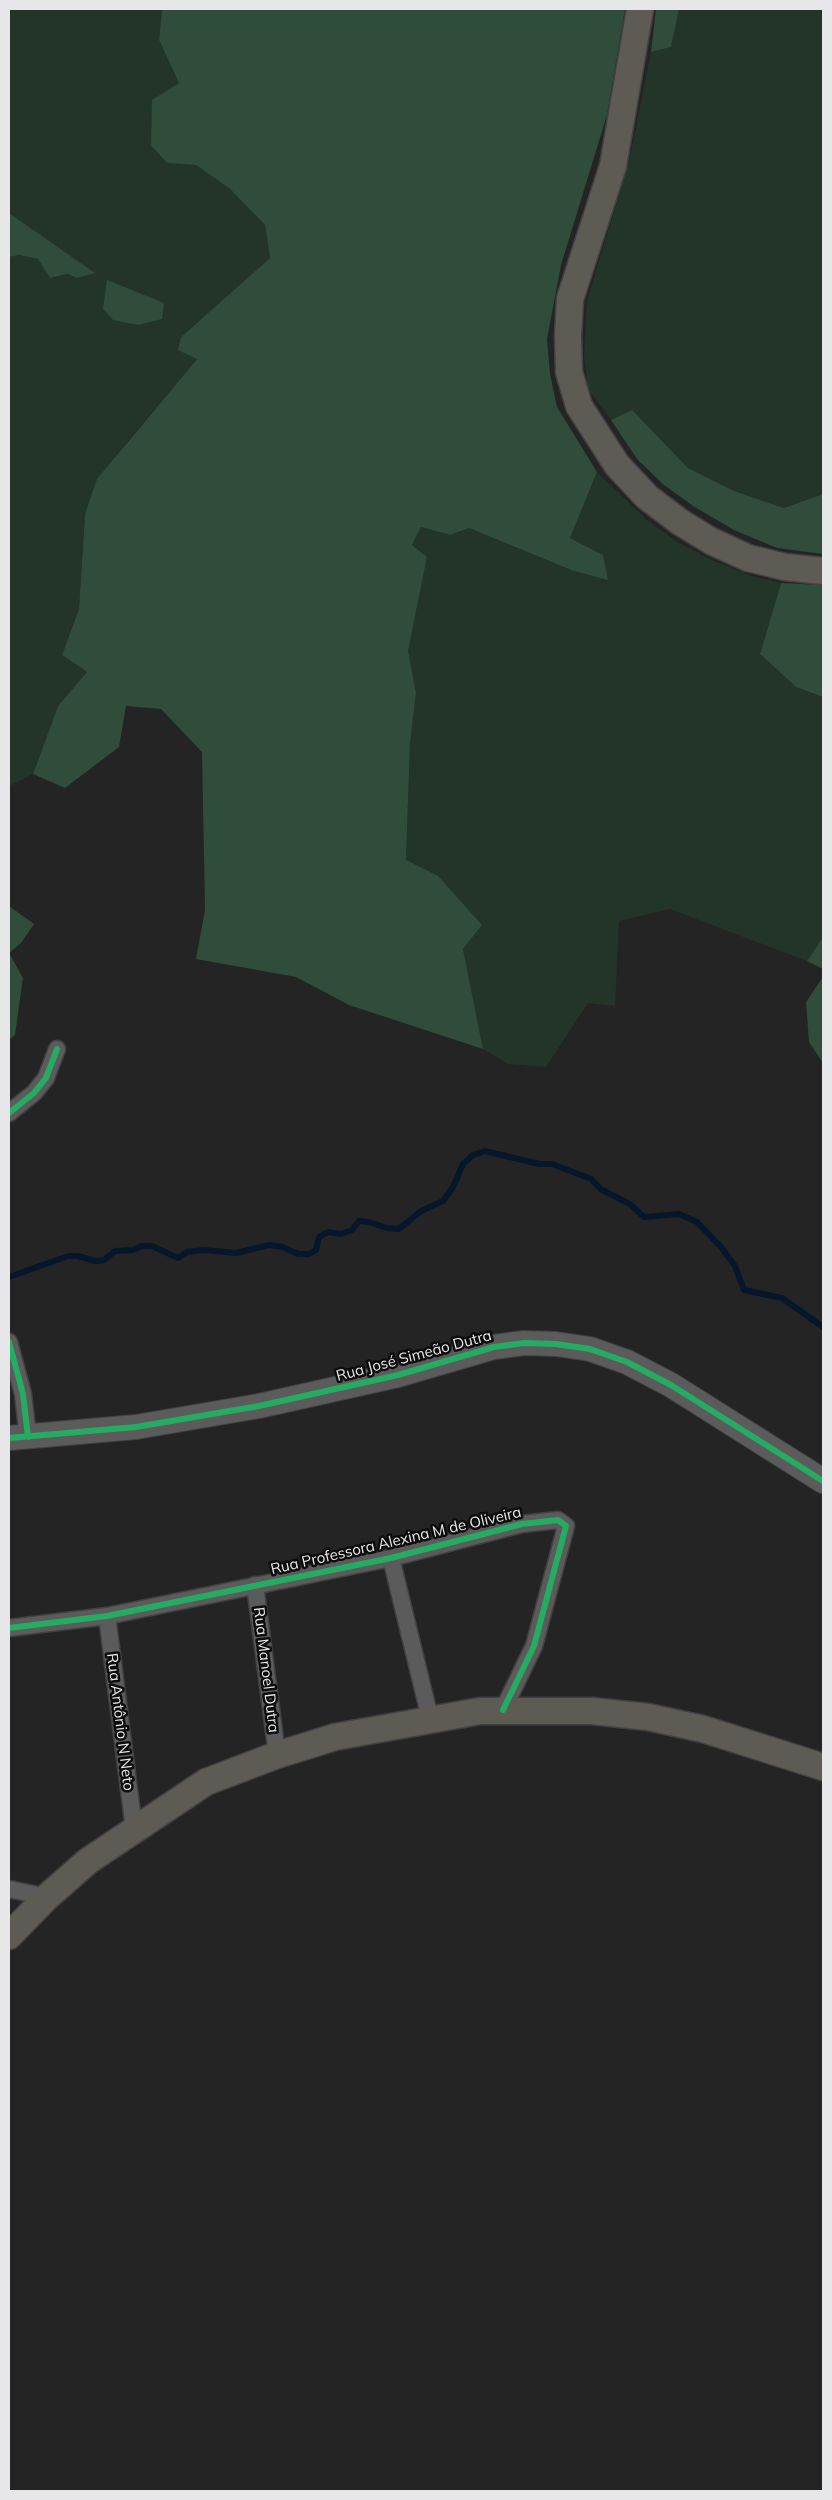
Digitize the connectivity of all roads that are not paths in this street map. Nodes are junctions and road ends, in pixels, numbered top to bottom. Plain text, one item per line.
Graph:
1 (640, 9) edge
2 (823, 571) edge
3 (57, 1049) dead end
4 (9, 1113) edge
5 (9, 1342) edge
6 (18, 1438) edge
7 (823, 1481) edge
8 (391, 1558) junction
9 (255, 1585) junction
10 (107, 1616) junction
11 (9, 1628) edge
12 (503, 1710) junction
13 (430, 1718) junction
14 (276, 1755) junction
15 (823, 1767) edge
16 (134, 1829) junction
17 (9, 1889) edge
18 (47, 1897) junction
19 (9, 1936) edge

1 - 2 main road
3 - 4 street
5 - 6 street
6 - 7 main road, Rua José Simeão Dutra
8 - 9 street, Rua Professora Alexina M de Oliveira
8 - 12 street, Rua Professora Alexina M de Oliveira
8 - 13 street
9 - 10 street, Rua Professora Alexina M de Oliveira
9 - 14 street, Rua Manoel Dutra
10 - 11 street, Rua Professora Alexina M de Oliveira
10 - 16 street, Rua Antônio N Neto
12 - 13 main road
12 - 15 main road
13 - 14 main road
14 - 16 main road
16 - 18 main road
17 - 18 street
18 - 19 main road

